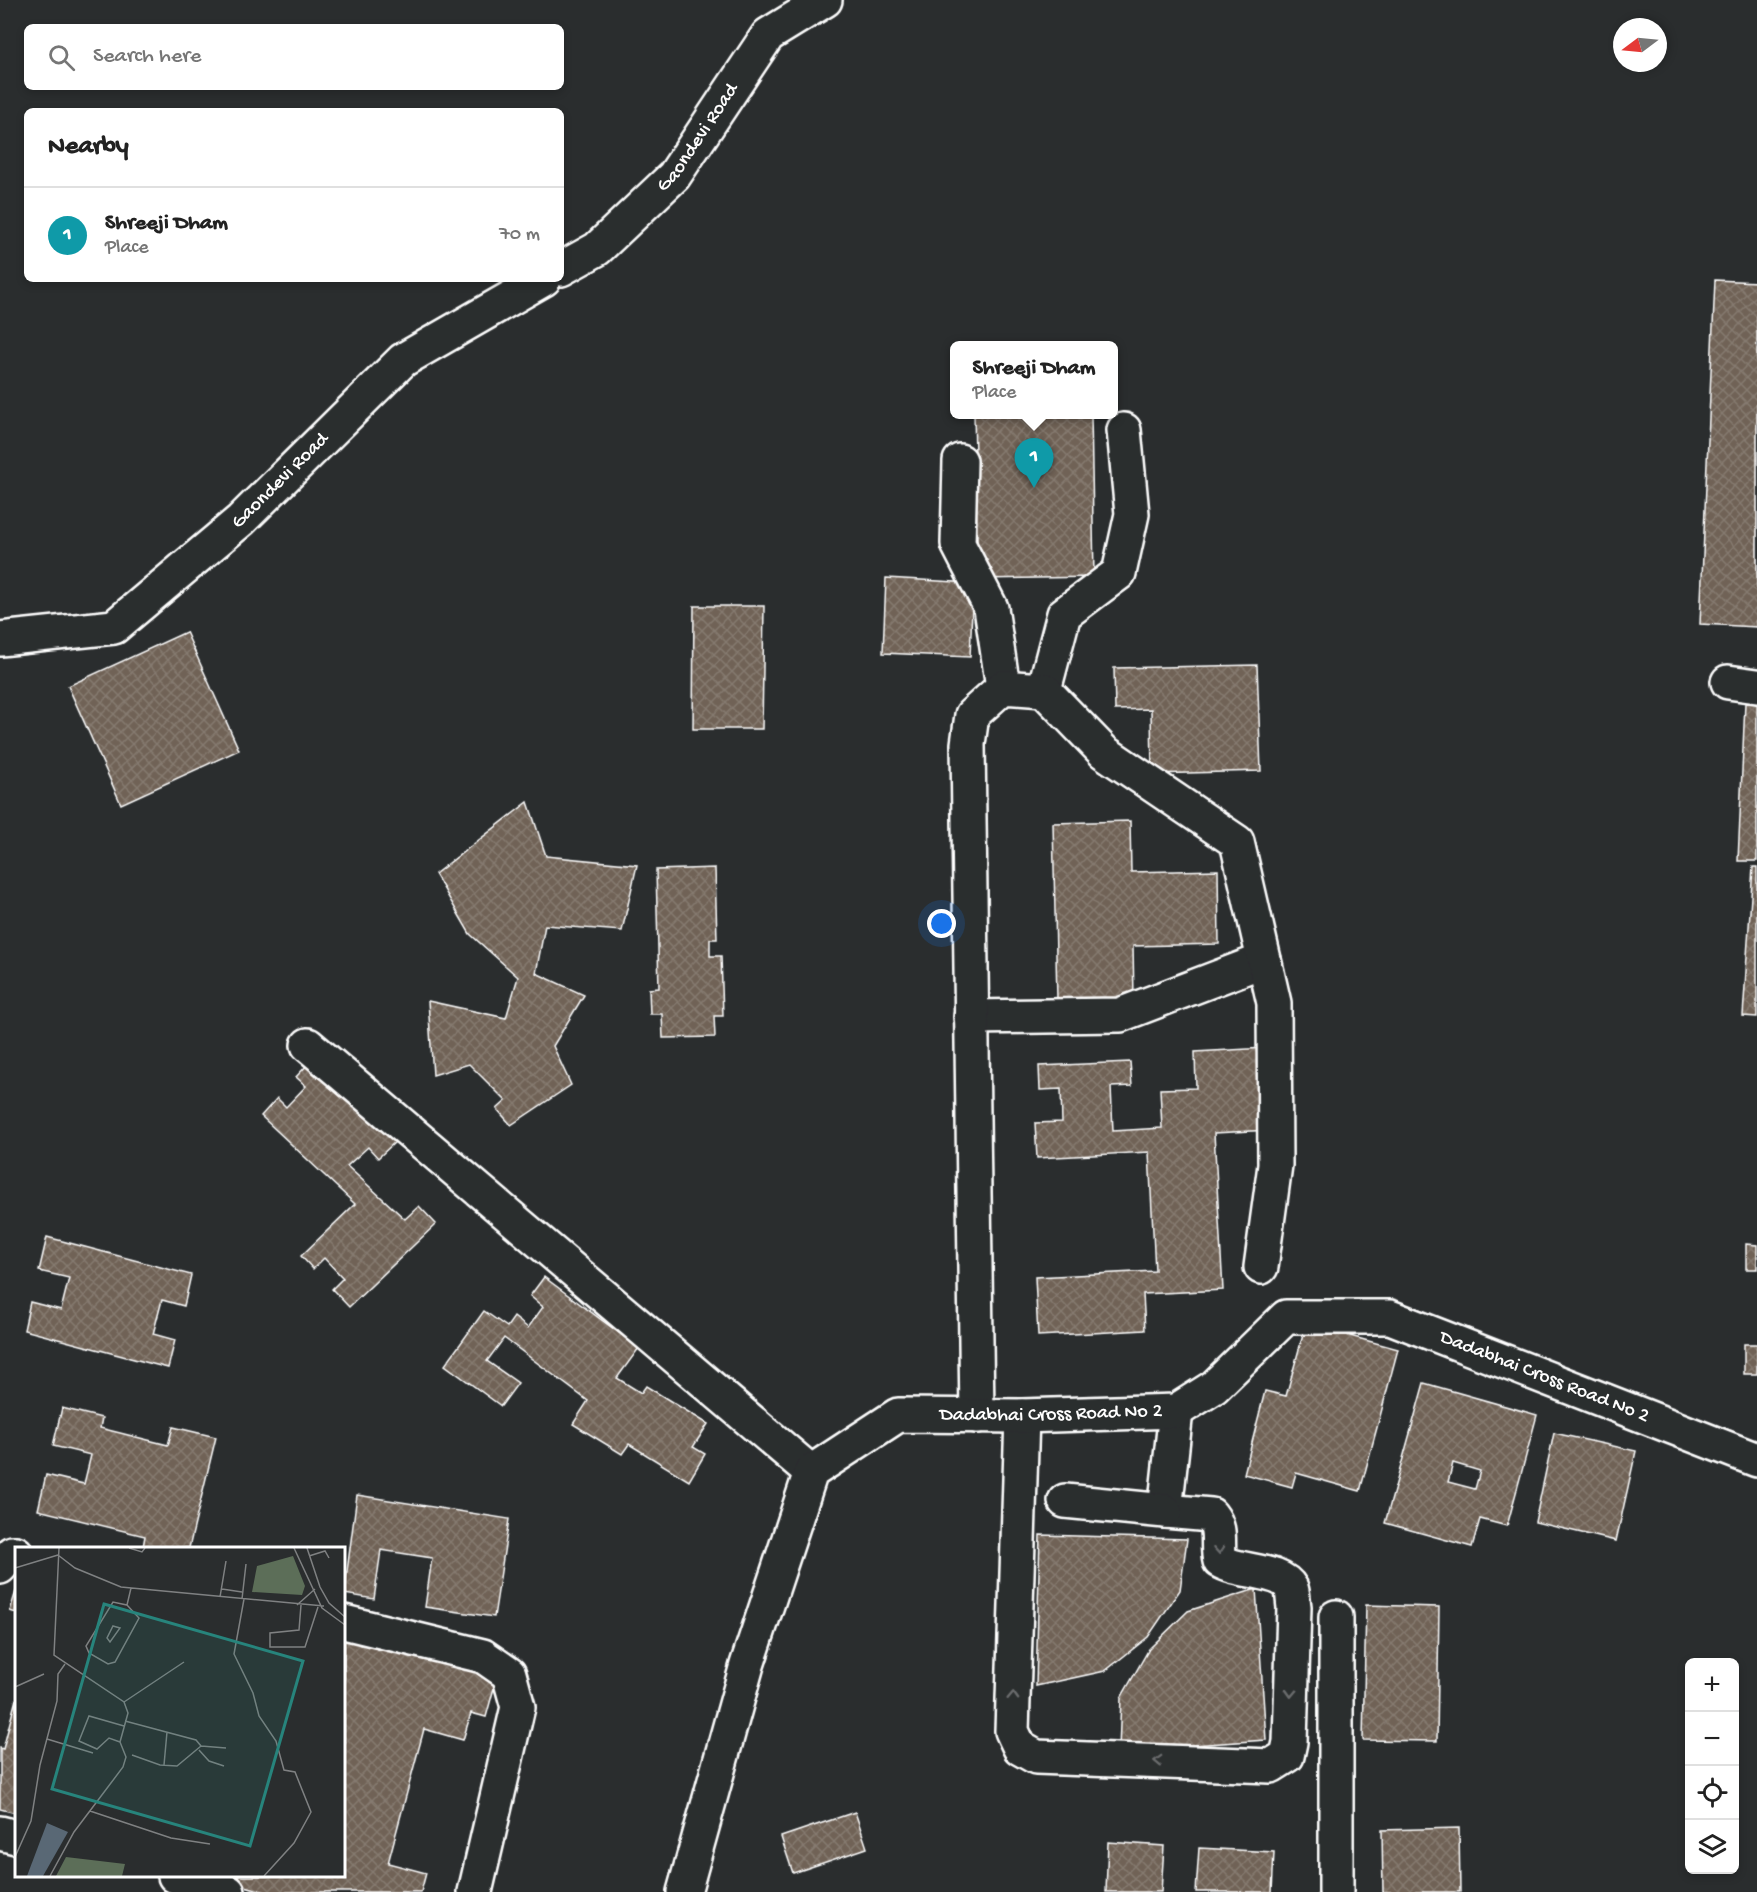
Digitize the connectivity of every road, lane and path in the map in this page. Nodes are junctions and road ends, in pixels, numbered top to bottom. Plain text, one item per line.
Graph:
1 (825, 0) edge
2 (564, 267) edge
3 (539, 282) edge
4 (1124, 430) dead end
5 (960, 461) dead end
6 (0, 639) edge
7 (1003, 687) junction
8 (1044, 690) junction
9 (1264, 960) junction
10 (971, 1017) junction
11 (308, 1045) dead end
12 (1261, 1267) dead end
13 (1166, 1411) junction
14 (976, 1416) junction
15 (1022, 1416) junction
16 (1757, 1461) edge
17 (811, 1472) junction
18 (1148, 1477) dead end
19 (1065, 1501) dead end
20 (1165, 1511) junction
21 (15, 1553) edge
22 (0, 1567) edge
23 (1336, 1617) dead end
24 (345, 1622) edge
25 (0, 1833) edge
26 (15, 1837) edge
27 (186, 1877) edge
28 (228, 1892) edge
29 (476, 1892) edge
30 (684, 1892) edge
31 (1336, 1892) edge

1 - 2 street, Gaondevi Road
3 - 6 street, Gaondevi Road
4 - 8 street
5 - 7 street
7 - 8 street
7 - 10 street
8 - 9 street
9 - 10 street
9 - 12 street
10 - 14 street
11 - 17 street
13 - 15 street, Dadabhai Cross Road No 2
13 - 16 street, Dadabhai Cross Road No 2
13 - 18 street
13 - 20 street
14 - 15 street, Dadabhai Cross Road No 2
14 - 17 street, Dadabhai Cross Road No 2
20 -> 15 street
17 - 30 street
19 - 20 street
21 - 22 street
23 - 31 street
24 - 29 street
25 - 26 street
27 - 28 street

